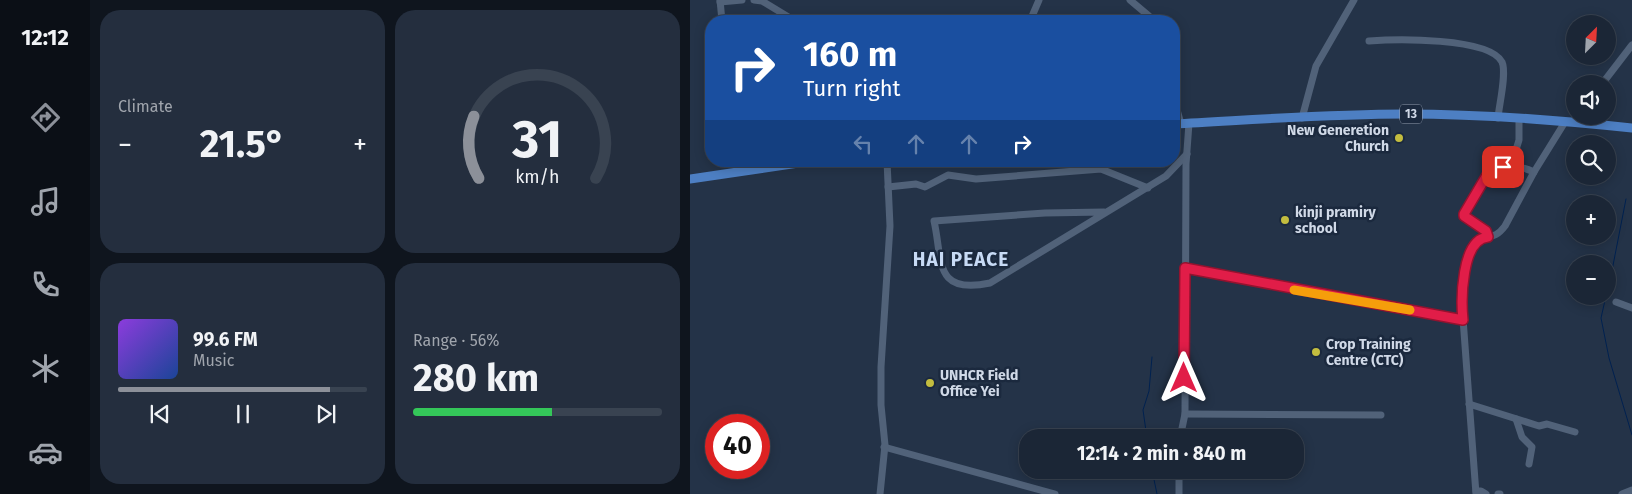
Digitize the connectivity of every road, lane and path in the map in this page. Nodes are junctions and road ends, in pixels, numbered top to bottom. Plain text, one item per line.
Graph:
1 (742, 0) edge
2 (754, 0) edge
3 (1039, 0) edge
4 (1130, 0) edge
5 (1354, 0) edge
6 (720, 1) edge
7 (721, 15) edge
8 (785, 15) edge
9 (1033, 15) edge
10 (1148, 15) edge
11 (1369, 41) dead end
12 (1632, 45) edge
13 (1609, 75) edge
14 (1302, 118) junction
15 (1498, 118) junction
16 (1519, 119) junction
17 (1565, 122) joint
18 (1181, 124) edge
19 (1615, 125) edge
20 (1632, 128) edge
21 (1187, 154) junction
22 (1180, 161) edge
23 (1511, 166) junction
24 (752, 167) edge
25 (887, 167) edge
26 (1175, 167) edge
27 (1534, 172) junction
28 (690, 179) edge
29 (888, 187) junction
30 (1148, 188) junction
31 (1104, 212) junction
32 (1488, 237) junction
33 (1185, 268) junction
34 (1616, 302) dead end
35 (1632, 308) edge
36 (1463, 320) junction
37 (1469, 404) junction
38 (1185, 414) junction
39 (1381, 415) dead end
40 (1516, 418) junction
41 (1182, 429) edge
42 (1574, 432) dead end
43 (884, 447) junction
44 (1529, 464) dead end
45 (1179, 479) edge
46 (1632, 490) edge
47 (1476, 493) edge
48 (880, 494) edge
49 (1055, 494) edge
50 (1179, 494) edge
51 (1486, 494) edge
52 (1622, 494) edge

1 - 6 street
2 - 8 street
3 - 9 street
4 - 10 street
5 - 14 street
6 - 7 street
11 - 15 street
12 - 13 street
14 - 15 main road, 13
14 - 18 main road, 13
15 - 16 main road, 13
16 - 17 main road, 13
16 - 23 street
17 - 27 street
18 - 21 street
19 - 20 main road, 13
21 - 22 street
21 - 33 street
23 - 27 street
23 - 32 street
24 - 28 main road
25 - 29 street
26 - 30 street
27 - 32 street
29 - 30 street
29 - 43 street
30 - 31 street
31 - 31 street
32 - 36 street
33 - 36 street
33 - 38 street
34 - 35 street
36 - 37 street
37 - 40 street
37 - 47 street
38 - 39 street
38 - 41 street
40 - 42 street
40 - 44 street
43 - 48 street
43 - 49 street
45 - 50 street
46 - 52 street
47 - 51 street

